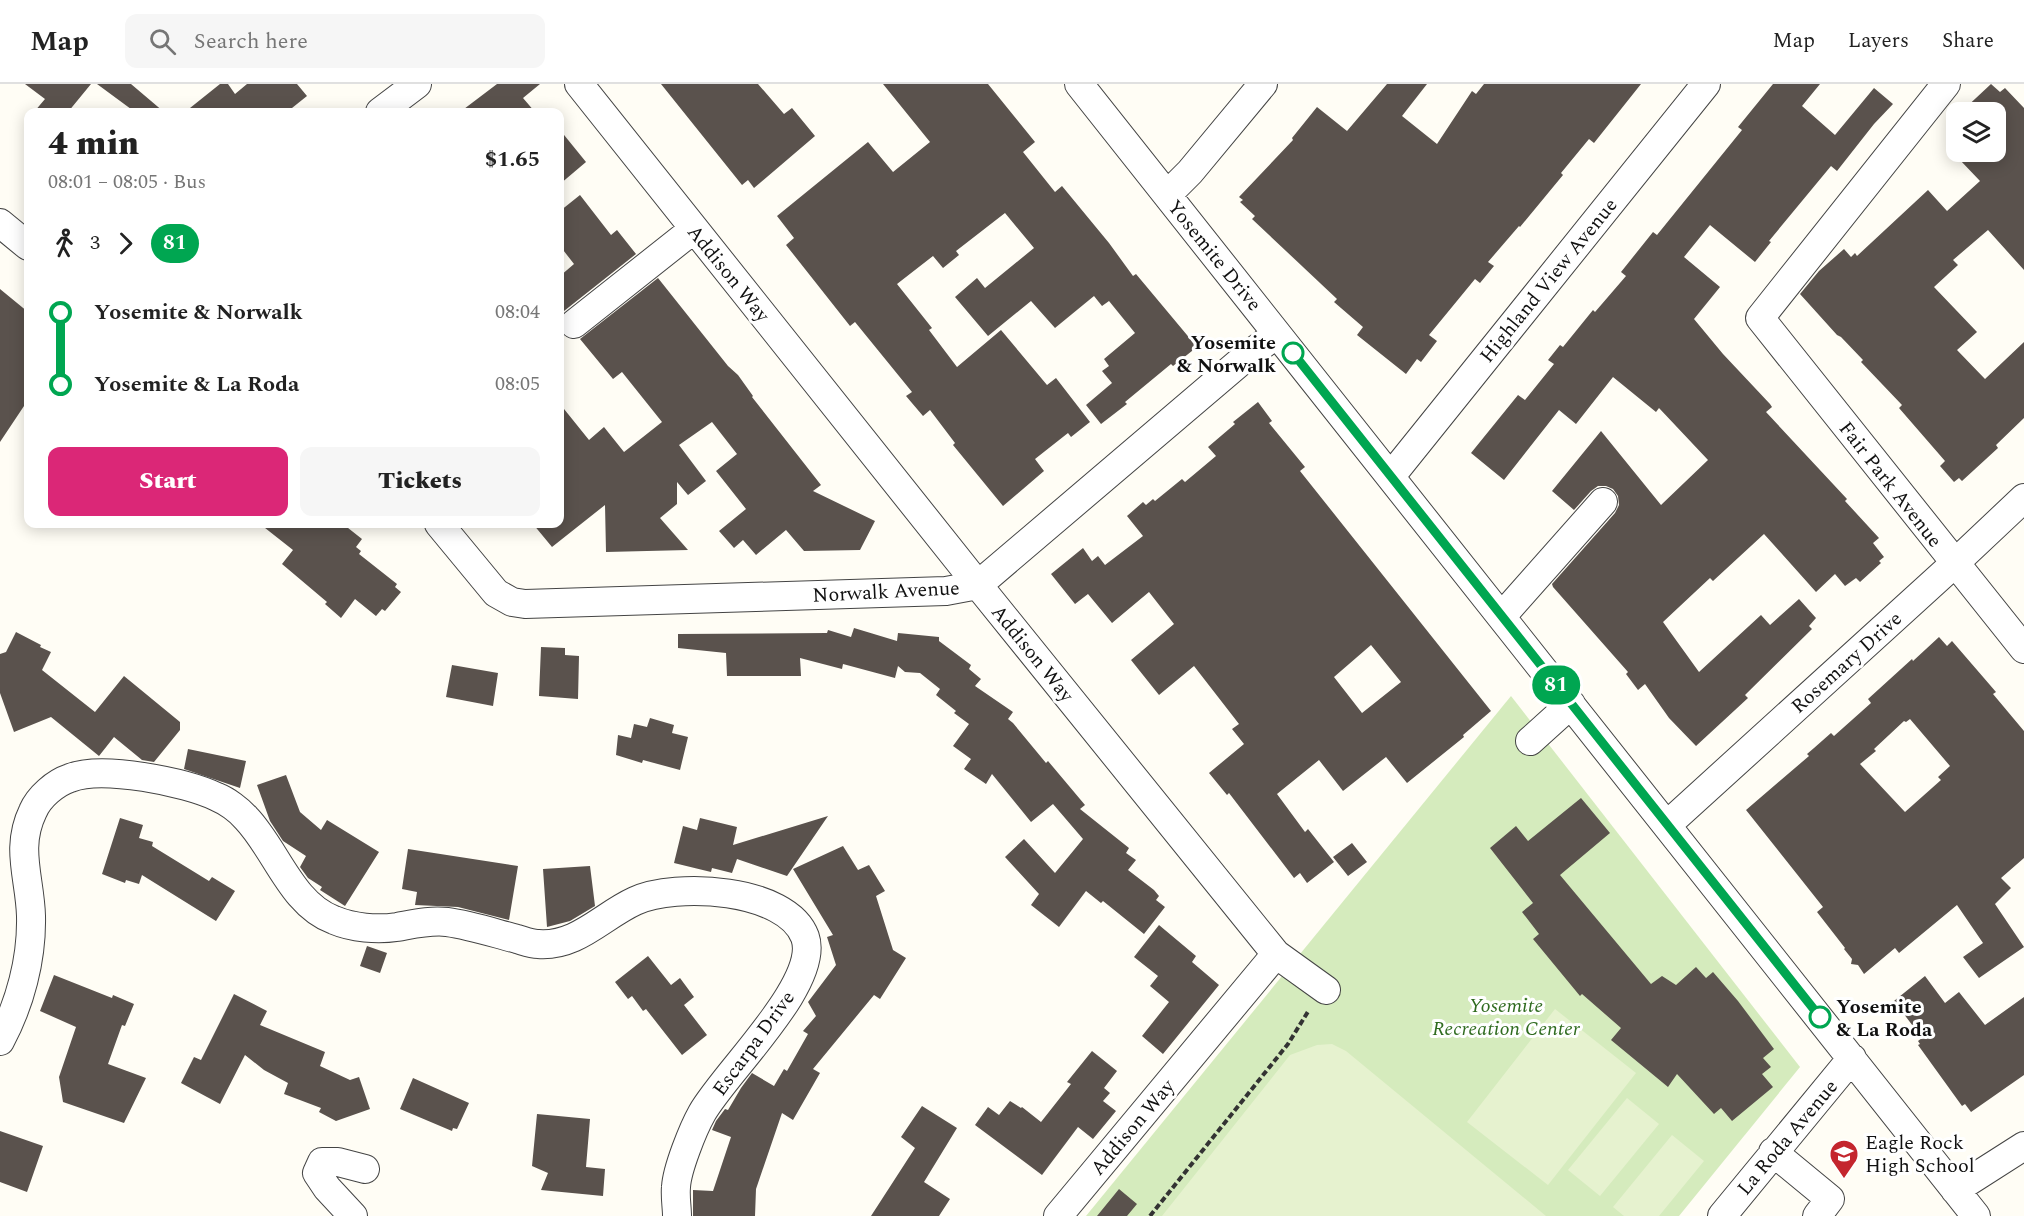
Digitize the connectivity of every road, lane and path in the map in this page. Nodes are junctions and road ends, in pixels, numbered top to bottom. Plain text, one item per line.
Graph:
1 (417, 84) edge
2 (579, 84) edge
3 (1079, 84) edge
4 (1263, 84) edge
5 (1706, 84) edge
6 (1946, 84) edge
7 (385, 108) edge
8 (1167, 195) junction
9 (0, 223) edge
10 (694, 229) junction
11 (24, 243) edge
12 (574, 324) dead end
13 (1277, 334) junction
14 (1391, 476) junction
15 (2024, 498) edge
16 (1603, 502) dead end
17 (442, 528) edge
18 (1954, 564) junction
19 (978, 585) junction
20 (1502, 616) junction
21 (2024, 649) edge
22 (1571, 704) junction
23 (1530, 741) dead end
24 (1667, 825) junction
25 (1276, 954) junction
26 (1326, 990) joint
27 (0, 1041) edge
28 (1852, 1058) junction
29 (2024, 1146) edge
30 (1773, 1152) junction
31 (365, 1169) dead end
32 (1955, 1190) junction
33 (353, 1216) edge
34 (677, 1216) edge
35 (1058, 1216) edge
36 (1150, 1216) edge
37 (1722, 1216) edge
38 (1816, 1216) edge
39 (1976, 1216) edge

1 - 7 street
2 - 10 street, Addison Way
3 - 8 street, Yosemite Drive
4 - 8 street
5 - 14 street, Highland View Avenue
6 - 18 street, Fair Park Avenue
8 - 13 street, Yosemite Drive
9 - 11 street
10 - 12 street
10 - 19 street, Addison Way
13 - 14 street, Yosemite Drive
13 - 19 street, Norwalk Avenue
14 - 20 street, Yosemite Drive
15 - 18 street, Rosemary Drive
16 - 20 street
17 - 19 street, Norwalk Avenue
18 - 21 street, Fair Park Avenue
18 - 24 street, Rosemary Drive
19 - 25 street, Addison Way
20 - 22 street, Yosemite Drive
22 - 23 street
22 - 24 street, Yosemite Drive
24 - 28 street, Yosemite Drive
25 - 26 street
25 - 35 street, Addison Way
26 - 36 path
27 - 34 street, Escarpa Drive
28 - 30 street, La Roda Avenue
28 - 32 street, Yosemite Drive
29 - 32 street
30 - 37 street, La Roda Avenue
30 - 38 street
31 - 33 street
32 - 39 street, Yosemite Drive

